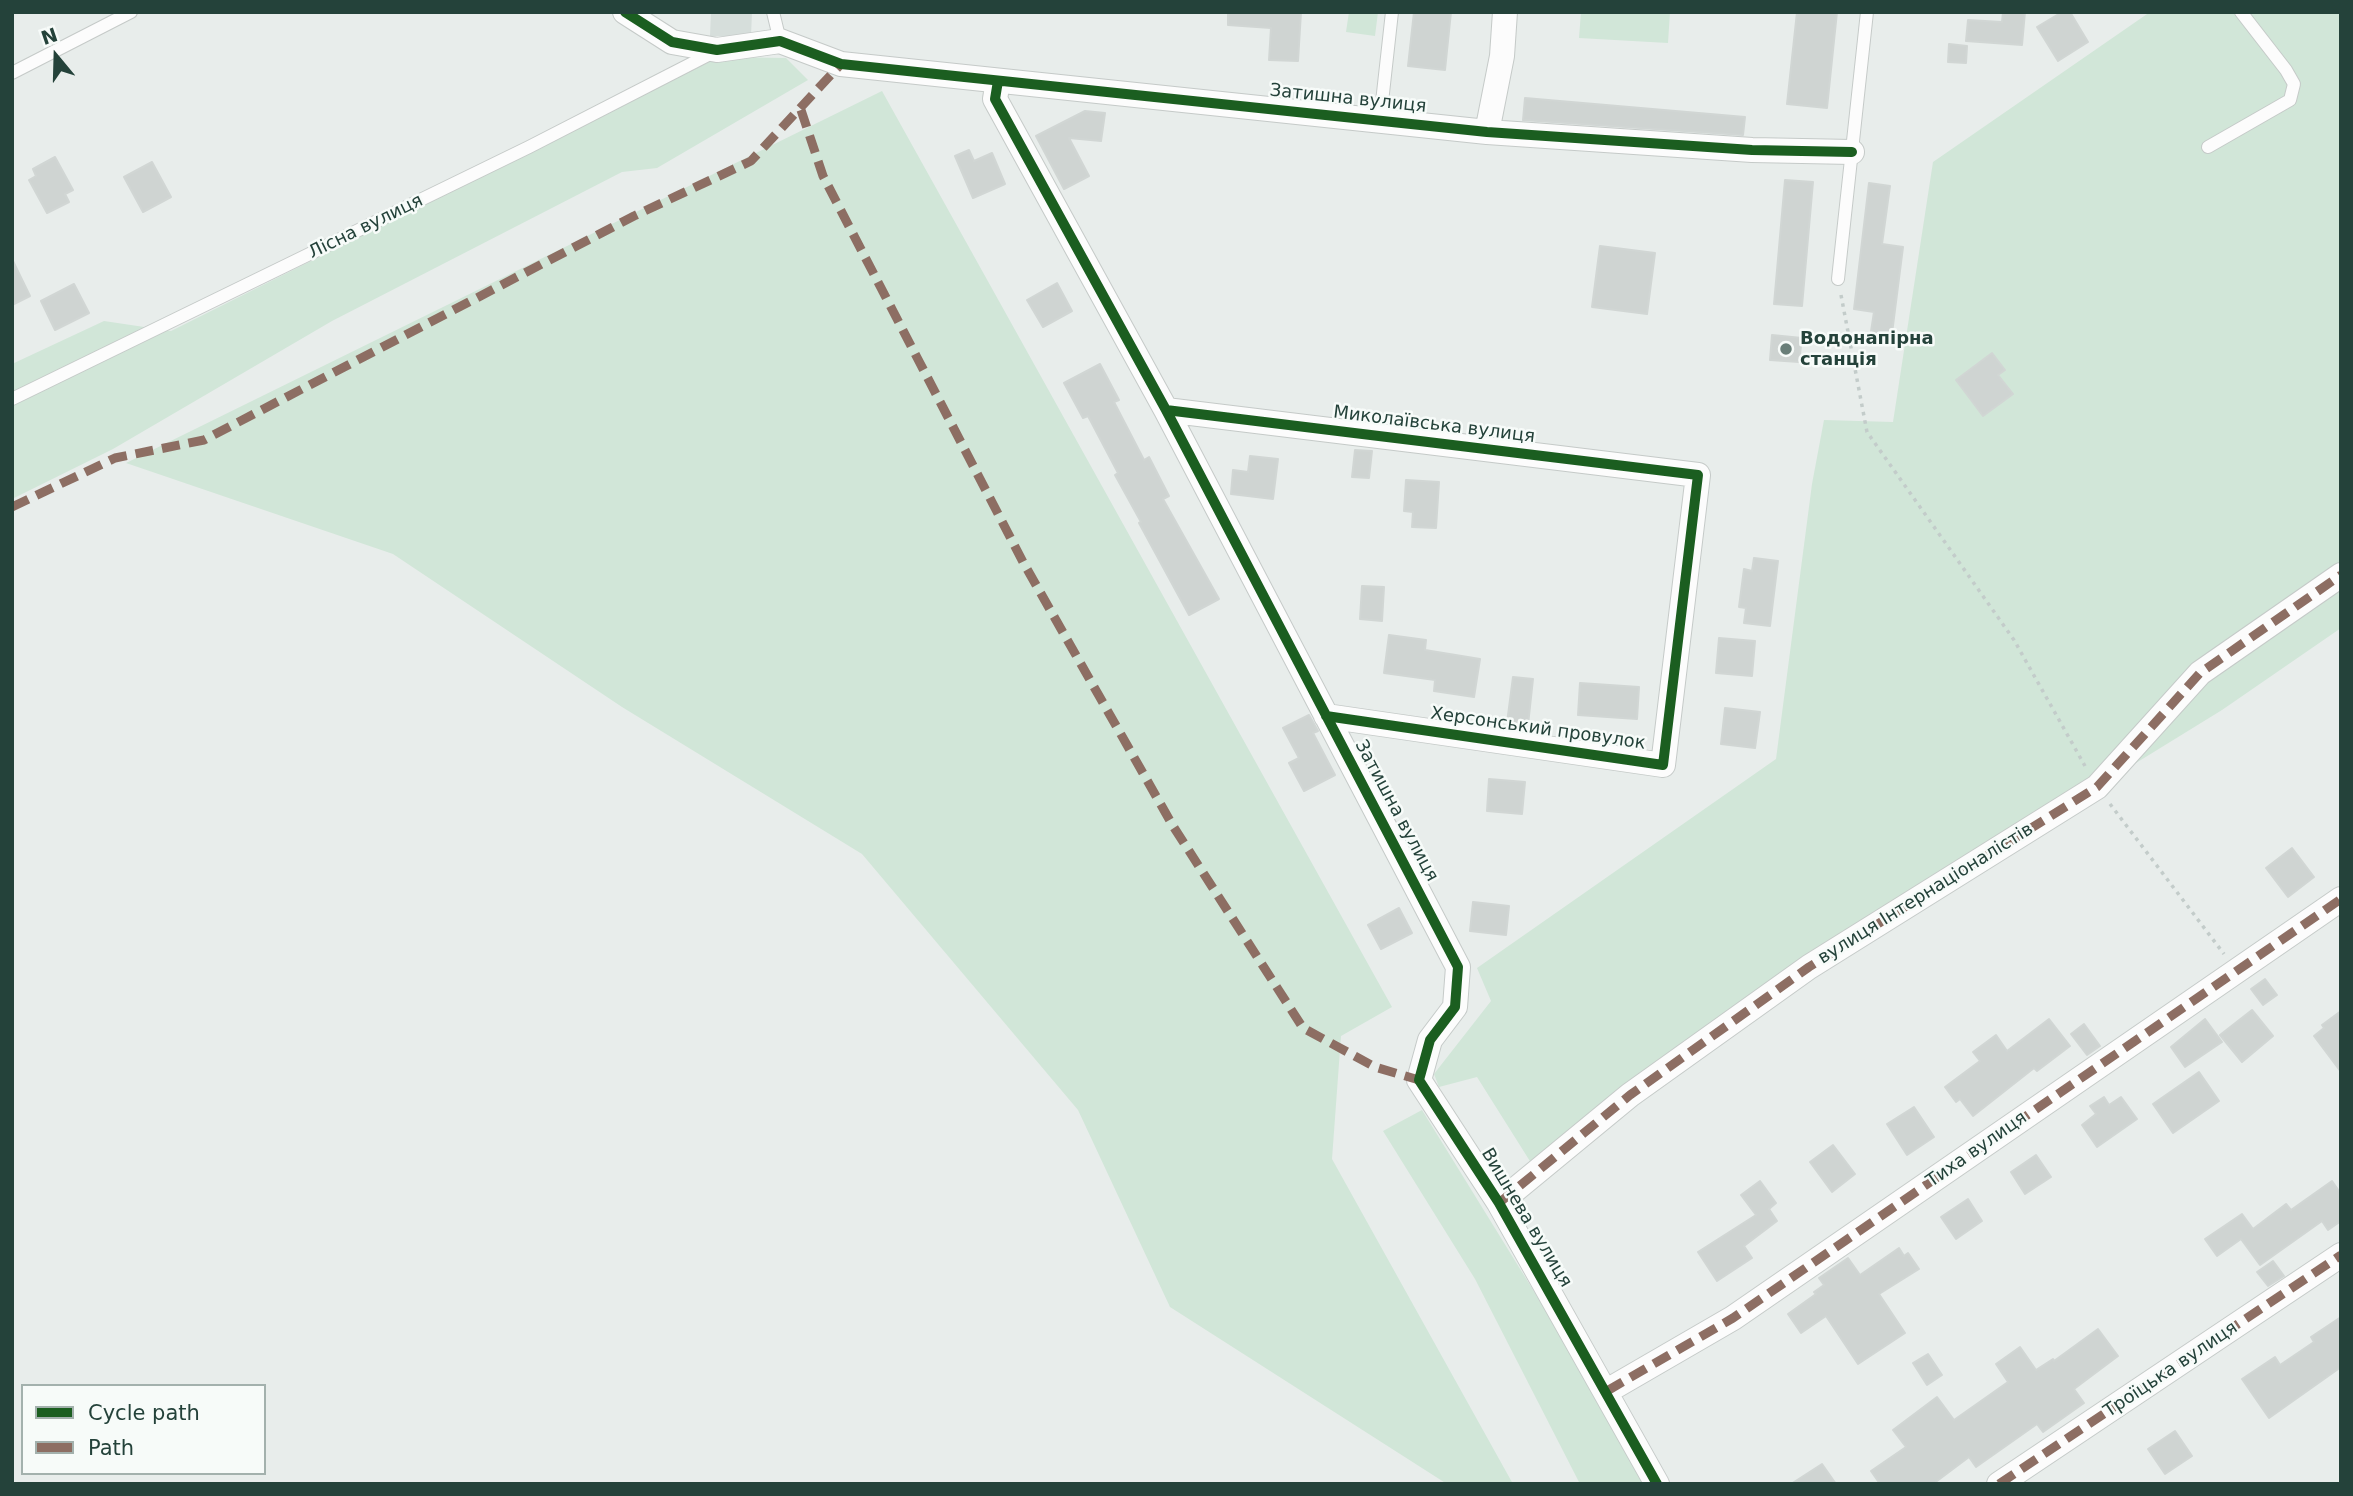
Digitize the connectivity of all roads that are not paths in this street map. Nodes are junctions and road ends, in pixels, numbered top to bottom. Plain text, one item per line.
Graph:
1 (131, 12) edge
2 (625, 12) edge
3 (773, 12) edge
4 (1392, 12) edge
5 (1505, 12) edge
6 (1867, 12) edge
7 (2241, 12) edge
8 (780, 41) junction
9 (717, 50) junction
10 (12, 73) edge
11 (998, 81) junction
12 (1380, 120) junction
13 (1487, 132) junction
14 (2208, 147) dead end
15 (1852, 152) junction
16 (1838, 279) road end
17 (12, 399) edge
18 (1166, 410) junction
19 (1698, 475) joint
20 (2341, 575) edge
21 (1326, 716) junction
22 (2341, 899) edge
23 (1458, 967) joint
24 (1499, 1203) junction
25 (2341, 1255) edge
26 (1607, 1391) junction
27 (1657, 1484) edge
28 (1999, 1484) edge

1 - 10 lane
2 - 9 street
3 - 8 lane
4 - 12 lane
5 - 13 street
6 - 15 lane
7 - 14 lane
8 - 9 street
8 - 11 street, Затишна вулиця
9 - 17 lane, Лісна вулиця
11 - 12 street, Затишна вулиця
11 - 18 street, Затишна вулиця
12 - 13 street, Затишна вулиця
13 - 15 street, Затишна вулиця
15 - 16 lane
18 - 19 street, Миколаївська вулиця
18 - 21 street, Затишна вулиця
19 - 21 street, Херсонський провулок
20 - 24 street, вулиця Інтернаціоналістів
21 - 23 street, Затишна вулиця
22 - 26 street, Тиха вулиця
23 - 24 street, Вишнева вулиця
24 - 26 street, Вишнева вулиця
25 - 28 street, Троїцька вулиця
26 - 27 street, Вишнева вулиця

